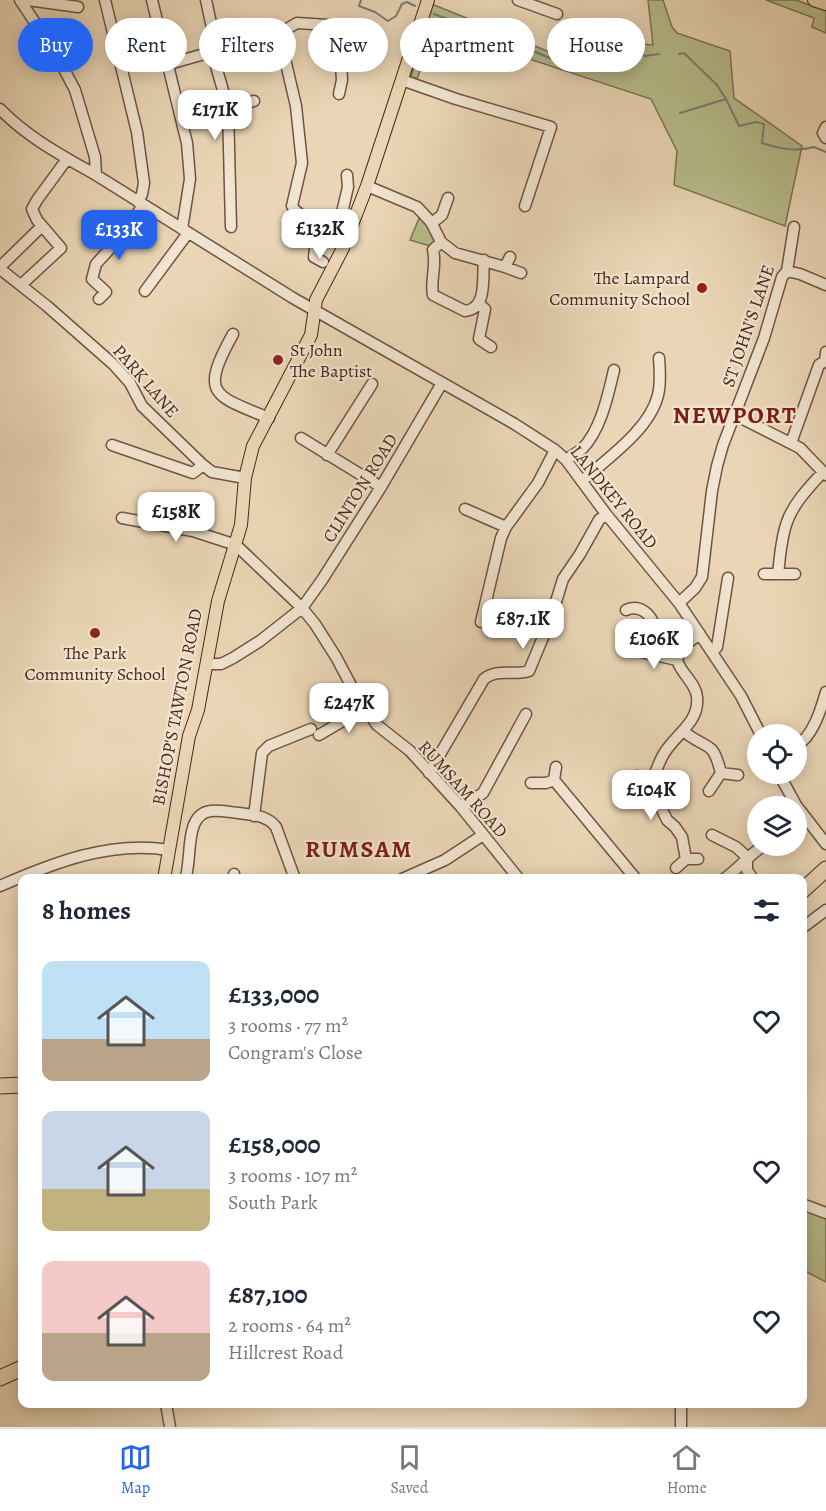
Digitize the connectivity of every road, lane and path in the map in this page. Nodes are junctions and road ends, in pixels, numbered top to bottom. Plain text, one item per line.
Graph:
1 (20, 0) edge
2 (28, 0) edge
3 (105, 0) edge
4 (152, 0) edge
5 (206, 0) edge
6 (428, 0) edge
7 (518, 0) edge
8 (814, 0) edge
9 (826, 4) edge
10 (78, 7) dead end
11 (557, 15) dead end
12 (109, 18) edge
13 (157, 18) edge
14 (209, 18) edge
15 (296, 24) edge
16 (123, 72) edge
17 (171, 72) edge
18 (219, 72) edge
19 (288, 72) edge
20 (402, 80) junction
21 (339, 97) dead end
22 (254, 101) dead end
23 (228, 108) junction
24 (0, 109) edge
25 (826, 127) edge
26 (826, 138) edge
27 (67, 159) junction
28 (96, 175) junction
29 (347, 175) dead end
30 (367, 186) junction
31 (448, 198) dead end
32 (141, 203) junction
33 (525, 206) dead end
34 (318, 221) junction
35 (432, 224) junction
36 (42, 226) junction
37 (231, 227) dead end
38 (794, 227) dead end
39 (185, 231) junction
40 (441, 242) junction
41 (484, 260) junction
42 (323, 262) dead end
43 (0, 268) edge
44 (787, 272) junction
45 (521, 273) dead end
46 (21, 285) junction
47 (826, 285) edge
48 (145, 291) dead end
49 (99, 298) dead end
50 (479, 304) junction
51 (315, 310) junction
52 (233, 334) dead end
53 (490, 347) dead end
54 (826, 352) edge
55 (659, 358) dead end
56 (826, 361) edge
57 (614, 370) dead end
58 (442, 383) junction
59 (372, 384) dead end
60 (735, 415) junction
61 (269, 418) junction
62 (301, 438) dead end
63 (791, 443) junction
64 (112, 445) dead end
65 (555, 450) junction
66 (327, 455) junction
67 (566, 460) junction
68 (203, 465) junction
69 (825, 474) edge
70 (245, 478) junction
71 (582, 481) junction
72 (381, 487) junction
73 (465, 509) dead end
74 (606, 514) junction
75 (123, 518) dead end
76 (506, 527) junction
77 (236, 545) junction
78 (764, 574) dead end
79 (778, 574) junction
80 (795, 574) dead end
81 (729, 578) dead end
82 (642, 595) dead end
83 (679, 603) junction
84 (302, 608) junction
85 (639, 608) junction
86 (626, 610) dead end
87 (481, 622) dead end
88 (699, 634) junction
89 (637, 651) dead end
90 (712, 652) junction
91 (649, 654) junction
92 (676, 660) junction
93 (207, 664) junction
94 (826, 692) edge
95 (365, 708) junction
96 (526, 714) dead end
97 (756, 724) edge
98 (684, 731) junction
99 (807, 736) edge
100 (556, 767) dead end
101 (429, 773) junction
102 (721, 773) junction
103 (738, 775) dead end
104 (637, 776) dead end
105 (554, 780) junction
106 (531, 783) dead end
107 (649, 788) junction
108 (709, 790) dead end
109 (461, 807) junction
110 (254, 816) junction
111 (807, 819) edge
112 (483, 835) junction
113 (712, 835) dead end
114 (826, 844) edge
115 (169, 850) junction
116 (747, 857) junction
117 (698, 858) dead end
118 (686, 859) junction
119 (676, 868) dead end
120 (826, 870) edge
121 (30, 874) edge
122 (167, 874) edge
123 (186, 874) edge
124 (293, 874) edge
125 (414, 874) edge
126 (512, 874) edge
127 (628, 874) edge
128 (731, 874) edge
129 (750, 874) edge
130 (18, 879) edge
131 (0, 886) edge
132 (807, 887) edge
133 (826, 910) edge
134 (807, 924) edge
135 (18, 1085) edge
136 (0, 1086) edge
137 (807, 1206) edge
138 (826, 1213) edge
139 (18, 1370) edge
140 (0, 1378) edge
141 (167, 1408) edge
142 (681, 1408) edge
143 (170, 1427) edge
144 (681, 1427) edge

1 - 28 street
2 - 10 street
3 - 12 street
4 - 13 street
5 - 14 street
6 - 20 main road, BISHOP'S TAWTON ROAD
7 - 11 street
8 - 9 main road
15 - 21 street
16 - 32 street
17 - 39 street
18 - 23 street
19 - 34 street
20 - 30 main road, BISHOP'S TAWTON ROAD
20 - 33 street
22 - 23 street
23 - 37 street
24 - 27 street, LANDKEY ROAD
25 - 26 street
27 - 28 street, LANDKEY ROAD
27 - 36 street
28 - 32 street, LANDKEY ROAD
29 - 34 street
30 - 35 street
30 - 51 main road, BISHOP'S TAWTON ROAD
31 - 35 street
32 - 39 street, LANDKEY ROAD
32 - 49 street
34 - 42 street
35 - 40 street
36 - 43 street
36 - 46 street
38 - 44 street, ST JOHN'S LANE
39 - 48 street
39 - 51 street, LANDKEY ROAD
40 - 41 street
40 - 50 street
41 - 45 street
41 - 50 street
43 - 46 street, PARK LANE
44 - 47 street
44 - 60 street, ST JOHN'S LANE
46 - 68 street, PARK LANE
50 - 53 street
51 - 58 street, LANDKEY ROAD
51 - 61 main road, BISHOP'S TAWTON ROAD
52 - 61 street
54 - 56 street
55 - 71 street
56 - 63 street
57 - 67 street
58 - 65 street, LANDKEY ROAD
58 - 72 street, CLINTON ROAD
59 - 66 street
60 - 63 street
60 - 83 street, ST JOHN'S LANE
61 - 70 main road, BISHOP'S TAWTON ROAD
62 - 66 street
63 - 69 street
64 - 68 street
65 - 67 street, LANDKEY ROAD
65 - 76 street
66 - 72 street
67 - 71 street, LANDKEY ROAD
68 - 70 street, PARK LANE
69 - 79 street
70 - 77 main road, BISHOP'S TAWTON ROAD
71 - 74 street, LANDKEY ROAD
72 - 84 street, CLINTON ROAD
73 - 76 street
74 - 83 street, LANDKEY ROAD
74 - 101 street
75 - 77 street
76 - 87 street
77 - 84 street, RUMSAM ROAD
77 - 93 main road, BISHOP'S TAWTON ROAD
78 - 79 street
79 - 80 street
81 - 90 street
82 - 85 street
83 - 88 street, LANDKEY ROAD
84 - 93 street, CLINTON ROAD
84 - 95 street, RUMSAM ROAD
85 - 86 street
85 - 91 street
88 - 90 street, LANDKEY ROAD
88 - 92 street
89 - 91 street
90 - 97 street, LANDKEY ROAD
91 - 92 street
92 - 98 street
93 - 115 main road, BISHOP'S TAWTON ROAD
94 - 99 street
95 - 101 street, RUMSAM ROAD
95 - 110 street
96 - 109 street
98 - 102 street
98 - 107 street
100 - 105 street
101 - 109 street, RUMSAM ROAD
102 - 103 street
102 - 108 street
104 - 107 street
105 - 106 street
105 - 127 street
107 - 118 street
109 - 112 street, RUMSAM ROAD
110 - 123 street
110 - 124 street
111 - 114 street
112 - 125 street
112 - 126 street, RUMSAM ROAD
113 - 116 street
115 - 121 street
115 - 122 main road, BISHOP'S TAWTON ROAD
116 - 128 street
116 - 129 street
117 - 118 street
118 - 119 street
120 - 132 highway
130 - 131 street
133 - 134 street
135 - 136 highway
137 - 138 street
139 - 140 highway
141 - 143 street
142 - 144 street

